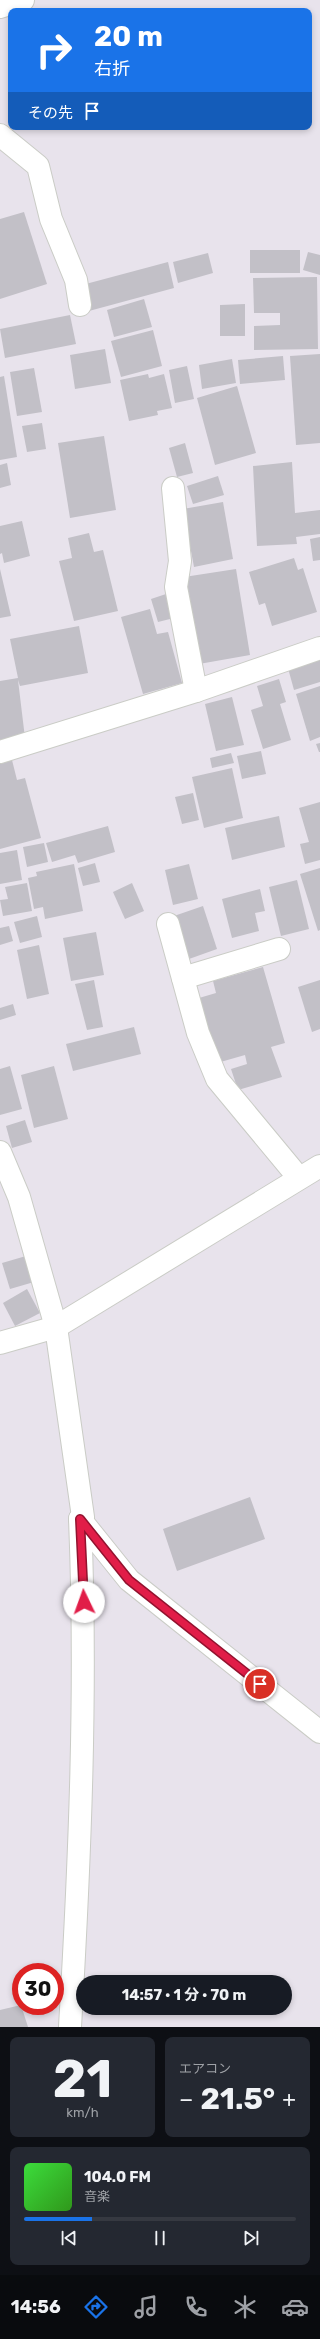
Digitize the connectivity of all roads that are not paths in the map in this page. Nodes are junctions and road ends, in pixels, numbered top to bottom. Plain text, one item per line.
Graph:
1 (23, 0) edge
2 (0, 7) edge
3 (0, 135) edge
4 (80, 305) dead end
5 (173, 488) dead end
6 (320, 648) edge
7 (196, 692) junction
8 (0, 752) edge
9 (168, 924) dead end
10 (279, 949) dead end
11 (183, 978) junction
12 (0, 1152) edge
13 (320, 1166) edge
14 (299, 1178) junction
15 (56, 1327) junction
16 (0, 1343) edge
17 (80, 1519) junction
18 (320, 1732) edge
19 (70, 2027) edge

1 - 2 street
3 - 4 street
5 - 7 street
6 - 7 street
7 - 8 street
9 - 11 street
10 - 11 street
11 - 14 street
12 - 15 street
13 - 14 street
14 - 15 street
15 - 16 street
15 - 17 street
17 - 18 street
17 - 19 street

